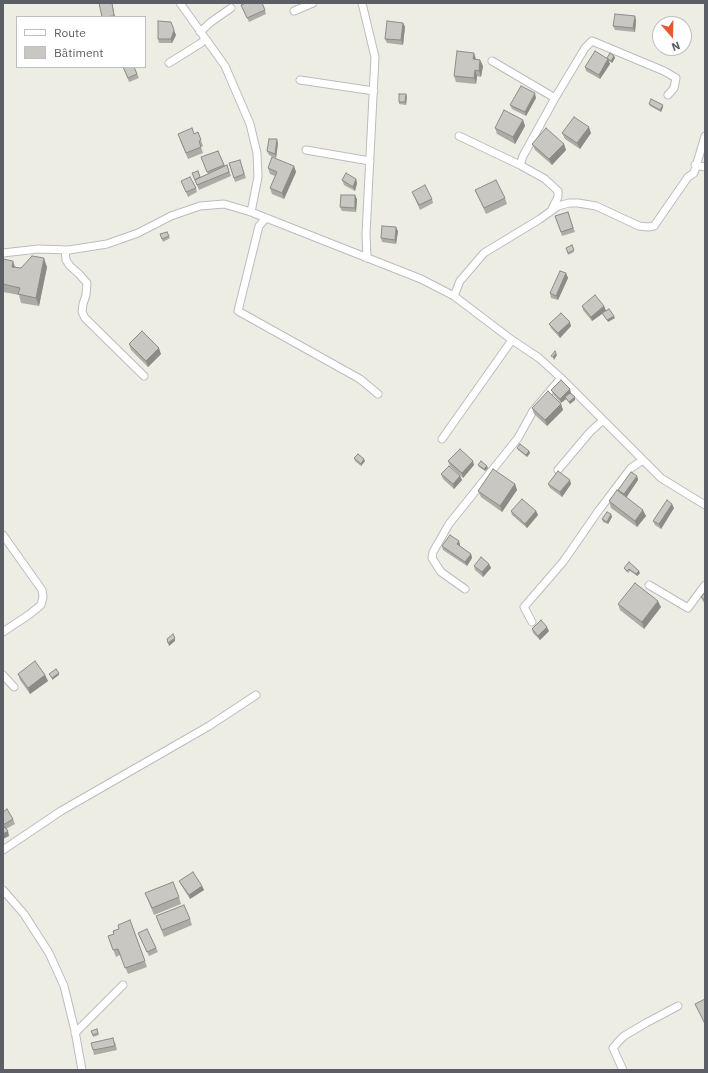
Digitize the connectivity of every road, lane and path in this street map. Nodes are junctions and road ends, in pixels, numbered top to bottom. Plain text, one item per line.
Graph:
1 (180, 3) edge
2 (313, 3) edge
3 (362, 3) edge
4 (230, 8) dead end
5 (294, 11) dead end
6 (200, 32) junction
7 (205, 39) junction
8 (492, 61) dead end
9 (169, 63) dead end
10 (300, 80) dead end
11 (374, 91) junction
12 (668, 95) dead end
13 (555, 98) junction
14 (459, 136) dead end
15 (705, 136) edge
16 (306, 150) dead end
17 (370, 161) junction
18 (520, 165) junction
19 (695, 165) junction
20 (705, 167) edge
21 (552, 209) junction
22 (251, 212) junction
23 (266, 218) junction
24 (65, 250) junction
25 (3, 253) edge
26 (367, 258) junction
27 (454, 296) junction
28 (512, 340) junction
29 (144, 376) dead end
30 (561, 378) junction
31 (378, 394) dead end
32 (603, 420) junction
33 (442, 439) dead end
34 (643, 460) junction
35 (558, 470) edge
36 (705, 504) edge
37 (3, 535) edge
38 (649, 584) dead end
39 (705, 585) edge
40 (465, 589) dead end
41 (532, 622) dead end
42 (3, 632) edge
43 (3, 675) edge
44 (14, 687) dead end
45 (256, 695) dead end
46 (3, 850) edge
47 (3, 890) edge
48 (123, 985) dead end
49 (678, 1006) dead end
50 (75, 1033) junction
51 (82, 1070) edge
52 (623, 1070) edge

1 - 6 street
2 - 5 street
3 - 11 street
4 - 6 street
6 - 7 street
7 - 9 street
7 - 22 street
8 - 13 street
10 - 11 street
11 - 17 street
12 - 13 street
13 - 18 street
14 - 18 street
15 - 19 street
16 - 17 street
17 - 26 street
18 - 21 street
19 - 20 street
19 - 21 street
21 - 27 street
22 - 23 street
22 - 24 street
23 - 26 street
23 - 31 street
24 - 25 street
24 - 29 street
26 - 27 street
27 - 28 street
28 - 30 street
28 - 33 street
30 - 32 street
30 - 40 street
32 - 34 street
32 - 35 street
34 - 36 street
34 - 41 street
37 - 42 street
38 - 39 street
43 - 44 street
45 - 46 street
47 - 50 street
48 - 50 street
49 - 52 street
50 - 51 street

